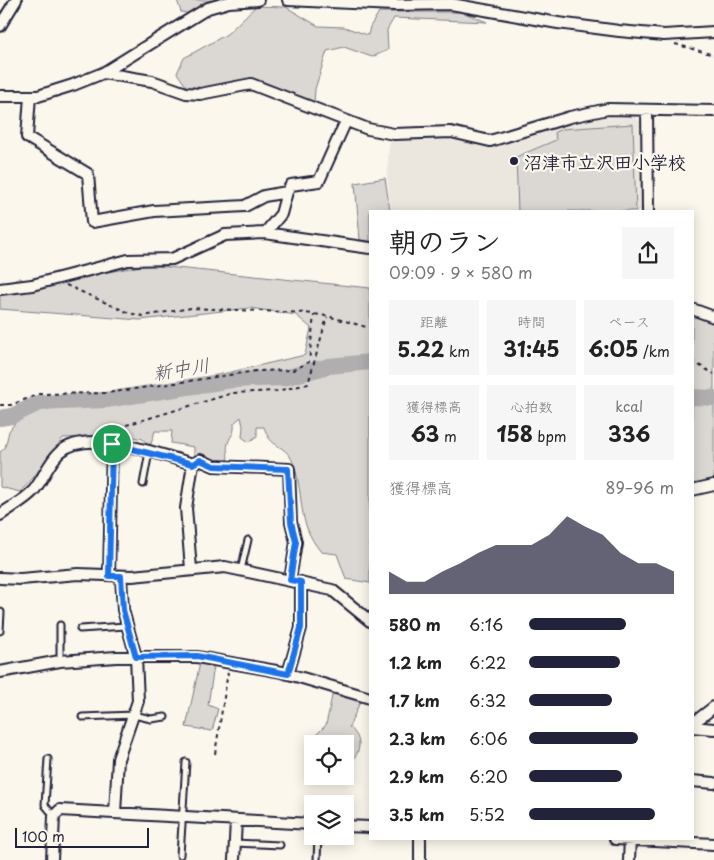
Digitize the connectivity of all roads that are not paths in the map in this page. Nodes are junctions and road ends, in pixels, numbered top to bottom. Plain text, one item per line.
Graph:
1 (16, 0) edge
2 (258, 0) edge
3 (288, 0) edge
4 (230, 1) edge
5 (1, 19) edge
6 (714, 32) edge
7 (103, 73) junction
8 (0, 96) edge
9 (30, 96) junction
10 (647, 110) junction
11 (714, 111) edge
12 (346, 121) junction
13 (286, 192) junction
14 (648, 210) edge
15 (265, 233) junction
16 (369, 248) edge
17 (0, 289) edge
18 (694, 310) edge
19 (714, 317) edge
20 (112, 444) junction
21 (149, 452) junction
22 (193, 464) junction
23 (143, 484) dead end
24 (714, 485) edge
25 (694, 490) edge
26 (0, 515) edge
27 (248, 540) dead end
28 (191, 569) junction
29 (240, 570) junction
30 (109, 576) junction
31 (121, 576) junction
32 (0, 578) edge
33 (290, 580) junction
34 (301, 582) junction
35 (1, 612) dead end
36 (369, 620) edge
37 (60, 625) dead end
38 (126, 626) junction
39 (80, 629) dead end
40 (0, 631) edge
41 (136, 657) junction
42 (60, 662) junction
43 (0, 672) edge
44 (288, 674) junction
45 (369, 698) edge
46 (714, 707) edge
47 (134, 714) junction
48 (82, 716) dead end
49 (165, 717) dead end
50 (694, 724) edge
51 (694, 726) edge
52 (714, 729) edge
53 (48, 759) dead end
54 (186, 762) dead end
55 (694, 781) edge
56 (714, 783) edge
57 (115, 813) junction
58 (54, 817) junction
59 (182, 817) junction
60 (236, 820) junction
61 (304, 824) edge
62 (354, 826) edge
63 (369, 827) edge
64 (420, 840) edge
65 (630, 840) edge
66 (647, 840) edge
67 (234, 843) junction
68 (714, 844) edge
69 (280, 845) dead end
70 (318, 845) edge
71 (180, 855) dead end
72 (52, 860) edge
73 (234, 860) edge
74 (317, 860) edge
75 (420, 860) edge
76 (629, 860) edge

1 - 5 street
2 - 4 street
3 - 6 street
4 - 7 street
7 - 9 street
7 - 12 street
8 - 9 street
9 - 13 street
10 - 11 street
10 - 12 street
10 - 14 street
12 - 13 street
13 - 15 street
15 - 16 street
15 - 17 street
18 - 19 street
20 - 21 street
20 - 26 street
20 - 30 street
21 - 22 street
21 - 23 lane
22 - 28 street
22 - 33 street
24 - 25 street
27 - 29 lane
28 - 29 street
28 - 31 street
29 - 33 street
30 - 31 street
30 - 32 street
31 - 38 street
33 - 34 street
34 - 36 street
34 - 44 street
35 - 40 lane
37 - 42 lane
38 - 39 lane
38 - 41 street
41 - 42 street
41 - 44 street
41 - 47 street
42 - 43 street
44 - 45 street
46 - 50 street
47 - 48 lane
47 - 49 lane
47 - 57 street
51 - 52 street
53 - 58 lane
54 - 59 lane
55 - 56 street
57 - 58 street
57 - 59 street
58 - 72 street
59 - 60 street
59 - 71 lane
60 - 61 street
60 - 67 street
62 - 63 street
64 - 75 street
65 - 76 street
66 - 68 street
67 - 69 lane
67 - 73 street
70 - 74 lane

